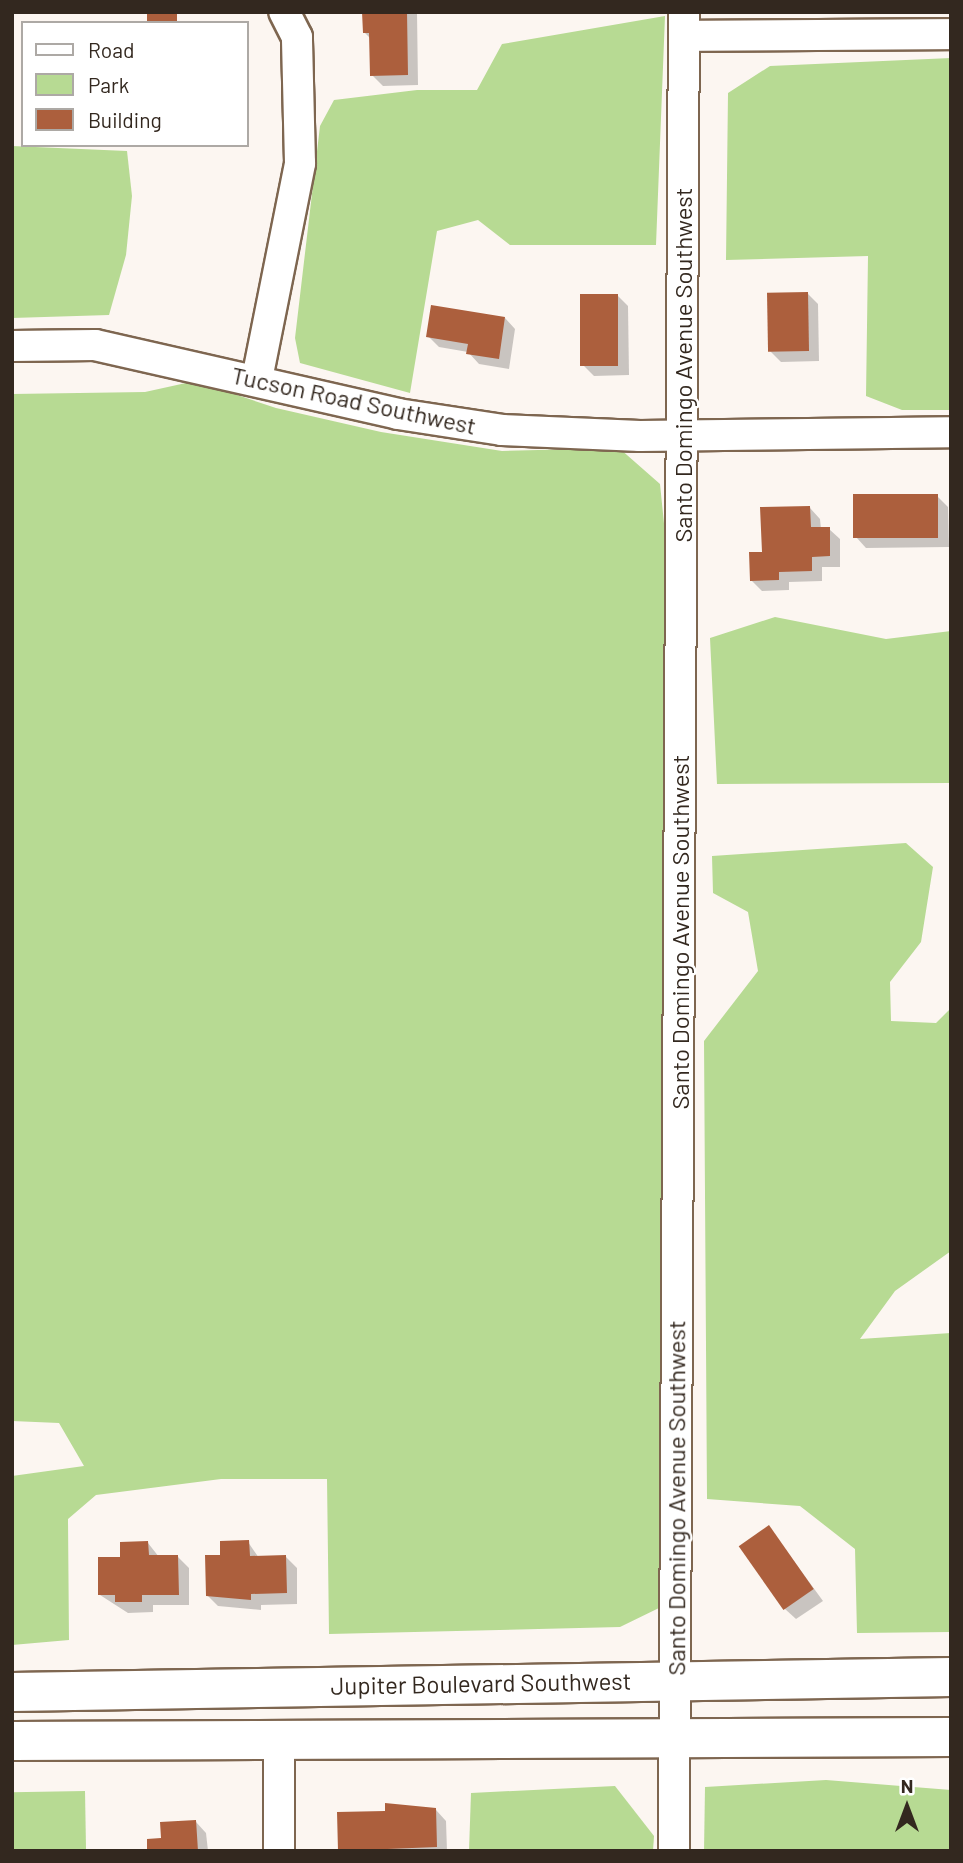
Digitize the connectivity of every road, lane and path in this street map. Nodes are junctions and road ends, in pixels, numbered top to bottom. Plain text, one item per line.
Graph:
1 (284, 12) edge
2 (684, 24) edge
3 (951, 34) edge
4 (12, 346) edge
5 (257, 379) junction
6 (951, 432) edge
7 (684, 433) junction
8 (951, 1677) edge
9 (675, 1679) junction
10 (12, 1692) edge
11 (674, 1737) junction
12 (951, 1737) edge
13 (12, 1741) edge
14 (279, 1743) junction
15 (279, 1851) edge
16 (674, 1851) edge

1 - 5 street
2 - 3 street
2 - 7 street, Santo Domingo Avenue Southwest
4 - 5 street, Tucson Road Southwest
5 - 7 street, Tucson Road Southwest
6 - 7 street, Tucson Road Southwest
7 - 9 street, Santo Domingo Avenue Southwest
8 - 9 street, Jupiter Boulevard Southwest
9 - 10 street, Jupiter Boulevard Southwest
9 - 11 street, Santo Domingo Avenue Southwest
11 - 12 street
11 - 14 street
11 - 16 street, Santo Domingo Avenue Southwest
13 - 14 street
14 - 15 street

